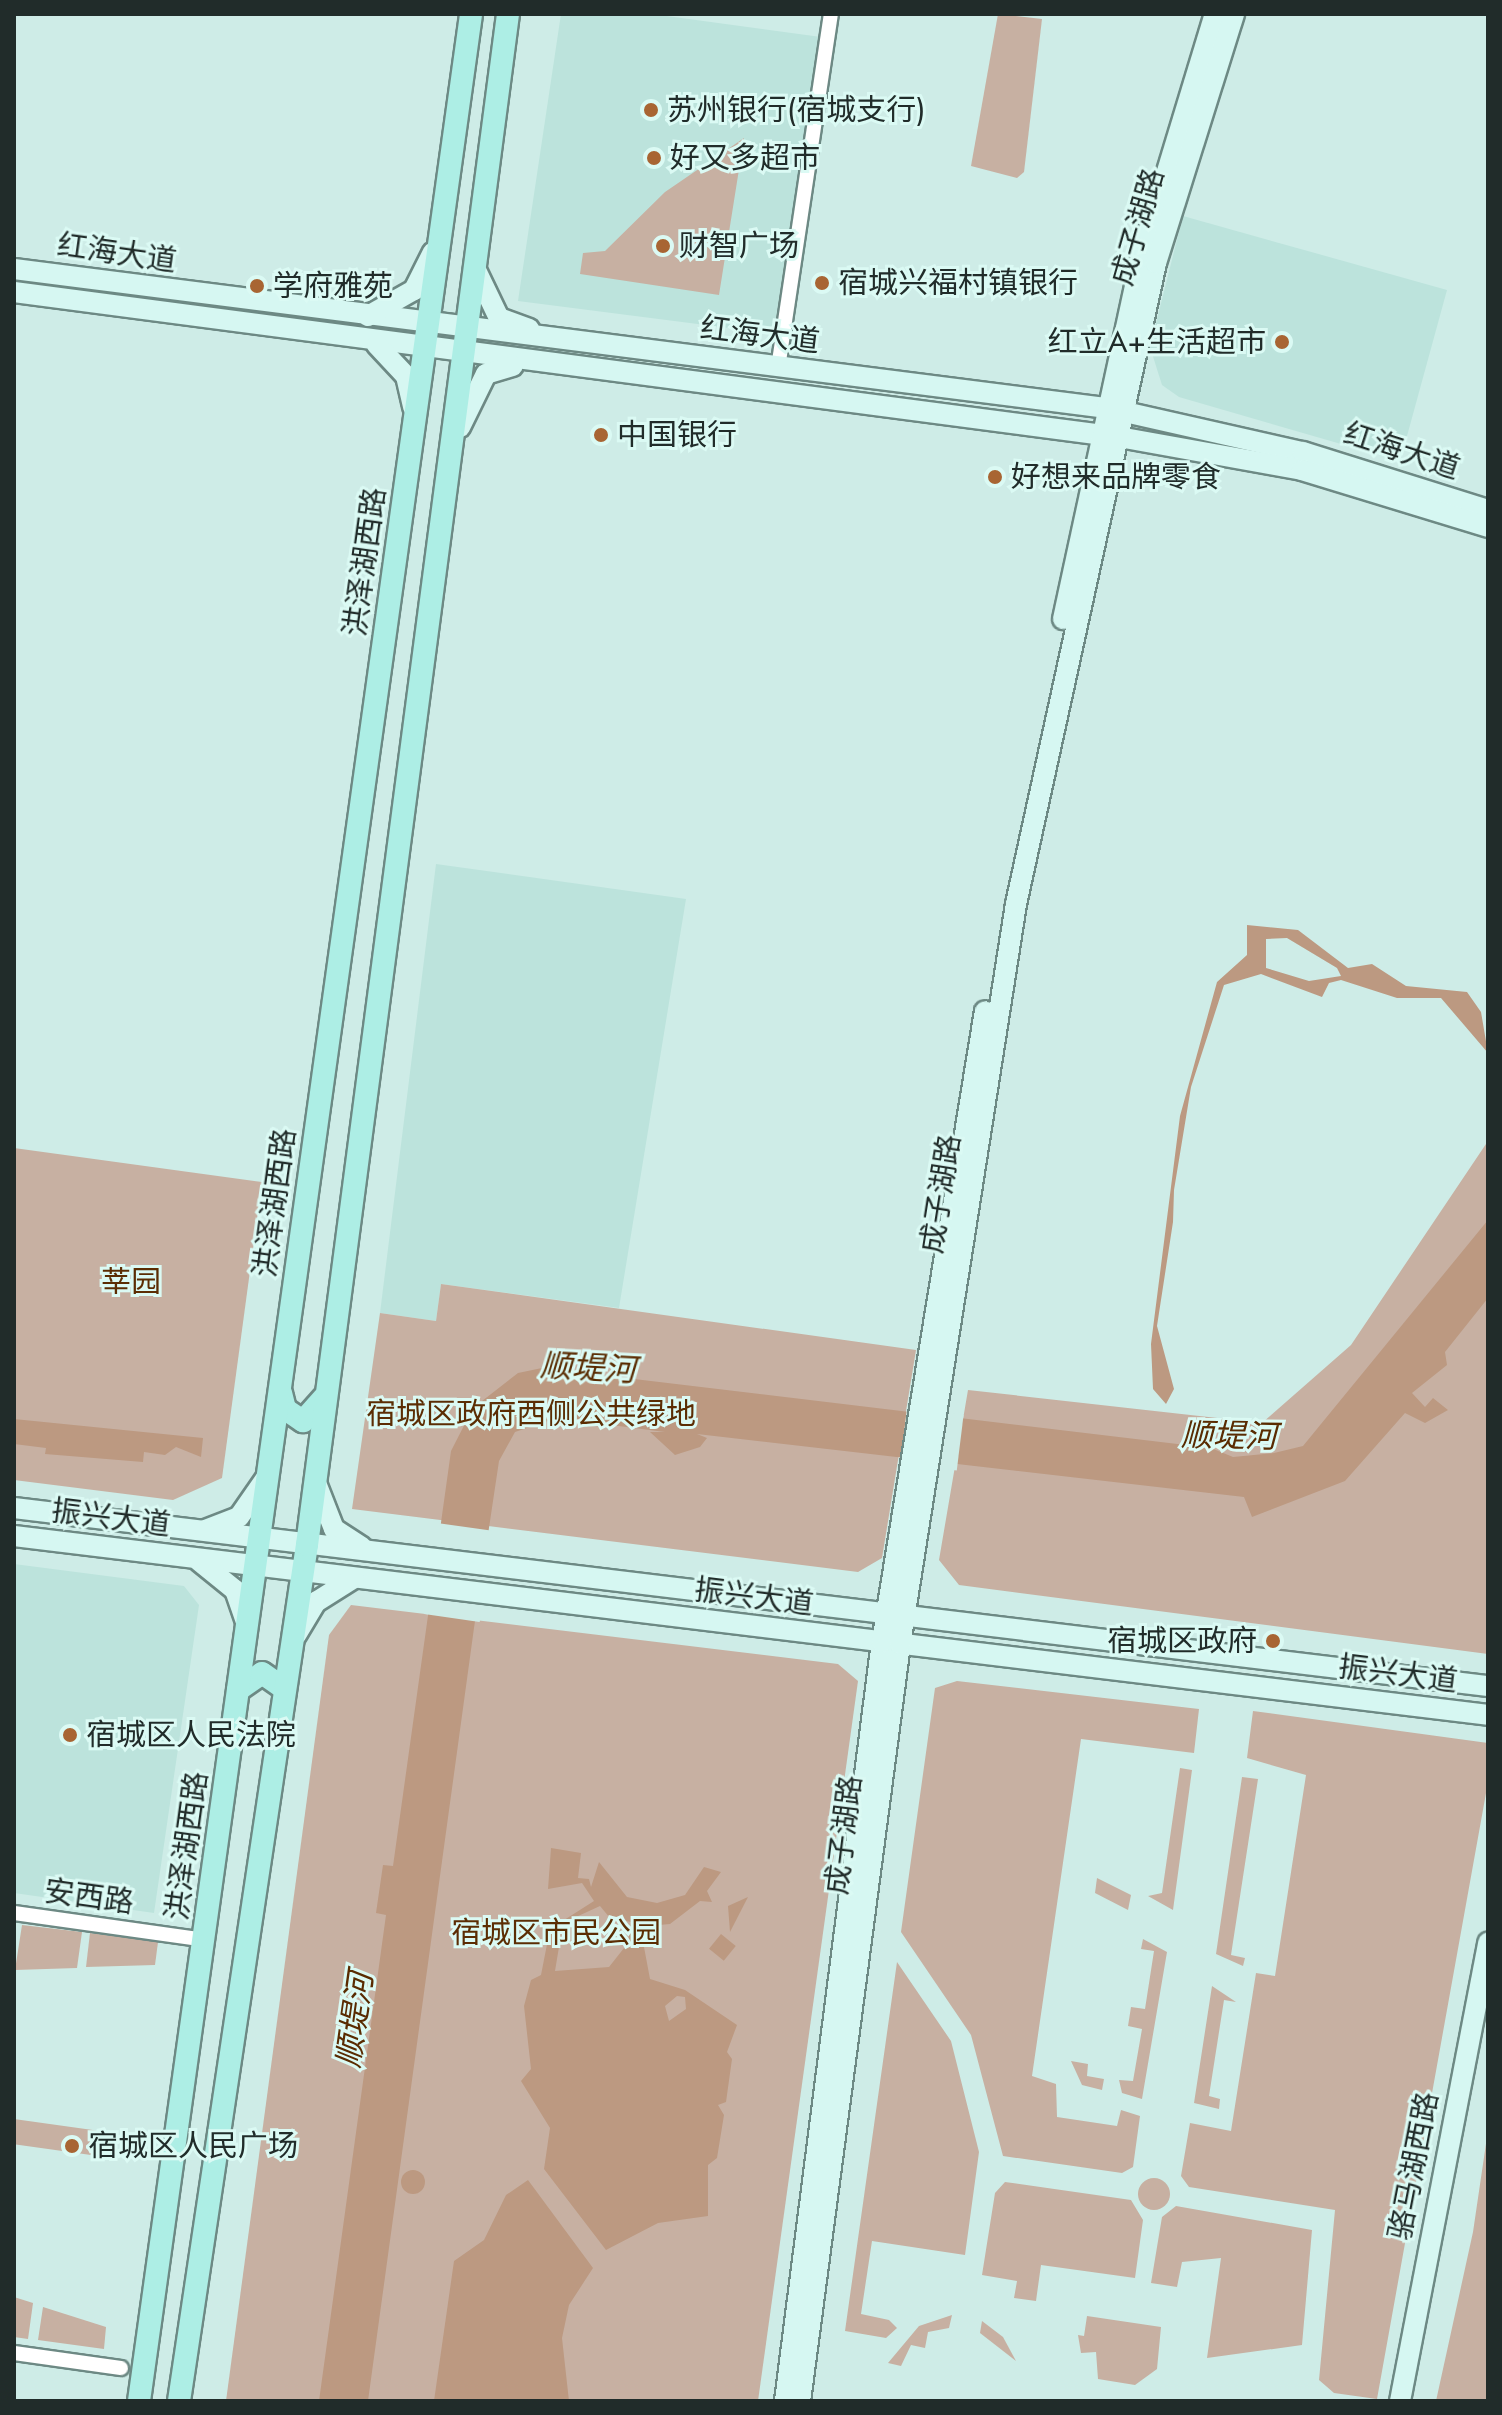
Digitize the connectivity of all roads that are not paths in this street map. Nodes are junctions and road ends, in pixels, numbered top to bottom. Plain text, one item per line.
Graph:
1 (471, 14) edge
2 (508, 14) edge
3 (831, 14) edge
4 (1215, 14) edge
5 (1234, 14) edge
6 (445, 204) junction
7 (482, 211) junction
8 (442, 230) junction
9 (475, 268) junction
10 (14, 269) edge
11 (14, 292) edge
12 (367, 316) junction
13 (429, 324) junction
14 (467, 330) junction
15 (571, 342) junction
16 (373, 343) junction
17 (425, 350) junction
18 (464, 356) junction
19 (527, 364) junction
20 (778, 368) junction
21 (1116, 410) junction
22 (415, 421) junction
23 (1110, 436) junction
24 (450, 457) junction
25 (410, 461) junction
26 (1488, 510) edge
27 (1488, 527) edge
28 (280, 1388) junction
29 (327, 1392) junction
30 (268, 1475) junction
31 (316, 1480) junction
32 (14, 1508) edge
33 (153, 1526) junction
34 (199, 1532) junction
35 (14, 1536) edge
36 (259, 1539) junction
37 (307, 1545) junction
38 (149, 1553) junction
39 (383, 1554) junction
40 (195, 1559) junction
41 (254, 1566) junction
42 (302, 1572) junction
43 (354, 1578) junction
44 (390, 1583) junction
45 (895, 1615) junction
46 (247, 1624) junction
47 (292, 1642) junction
48 (891, 1643) junction
49 (1488, 1686) edge
50 (285, 1689) junction
51 (238, 1690) junction
52 (1488, 1715) edge
53 (14, 1913) edge
54 (205, 1940) junction
55 (1488, 1942) edge
56 (14, 2353) edge
57 (121, 2368) dead end
58 (139, 2401) edge
59 (179, 2401) edge
60 (785, 2401) edge
61 (800, 2401) edge
62 (1400, 2401) edge

1 - 6 main road, 洪泽湖西路
2 - 7 main road
3 - 20 street
4 - 21 main road, 成子湖路
5 - 21 main road, 成子湖路
6 - 7 main road
6 - 8 main road, 洪泽湖西路
7 - 9 main road
8 - 12 main road
8 - 13 main road, 洪泽湖西路
9 - 14 main road
9 - 15 main road
10 - 12 main road, 红海大道
11 - 16 main road, 红海大道
12 - 13 main road, 红海大道
13 - 14 main road, 红海大道
13 - 17 main road, 洪泽湖西路
14 - 15 main road, 红海大道
14 - 18 main road
15 - 20 main road, 红海大道
16 - 17 main road, 红海大道
16 - 22 main road
17 - 18 main road, 红海大道
17 - 22 main road, 洪泽湖西路
18 - 19 main road, 红海大道
18 - 24 main road
19 - 23 main road, 红海大道
19 - 24 main road
20 - 21 main road, 红海大道
21 - 23 main road, 成子湖路
21 - 26 main road, 红海大道
22 - 25 main road, 洪泽湖西路
23 - 27 main road, 红海大道
23 - 45 main road, 成子湖路
24 - 25 main road
24 - 29 main road
25 - 28 main road, 洪泽湖西路
28 - 29 main road
28 - 30 main road, 洪泽湖西路
29 - 31 main road
30 - 34 main road
30 - 36 main road, 洪泽湖西路
31 - 37 main road
31 - 39 main road
32 - 33 main road, 振兴大道
33 - 34 main road, 振兴大道
33 - 38 main road
34 - 36 main road, 振兴大道
35 - 38 main road, 振兴大道
36 - 37 main road, 振兴大道
36 - 41 main road, 洪泽湖西路
37 - 39 main road, 振兴大道
37 - 42 main road
38 - 40 main road, 振兴大道
39 - 44 main road
39 - 45 main road, 振兴大道
40 - 41 main road, 振兴大道
40 - 46 main road
41 - 42 main road, 振兴大道
41 - 46 main road, 洪泽湖西路
42 - 43 main road, 振兴大道
42 - 47 main road
43 - 44 main road, 振兴大道
43 - 47 main road
44 - 48 main road, 振兴大道
45 - 48 main road, 成子湖路
45 - 49 main road, 振兴大道
46 - 51 main road, 洪泽湖西路
47 - 50 main road
48 - 52 main road, 振兴大道
48 - 60 main road, 成子湖路
48 - 61 main road, 成子湖路
50 - 51 main road
50 - 59 main road
51 - 54 main road, 洪泽湖西路
53 - 54 street, 安西路
54 - 58 main road, 洪泽湖西路
55 - 62 main road, 骆马湖西路
56 - 57 street

